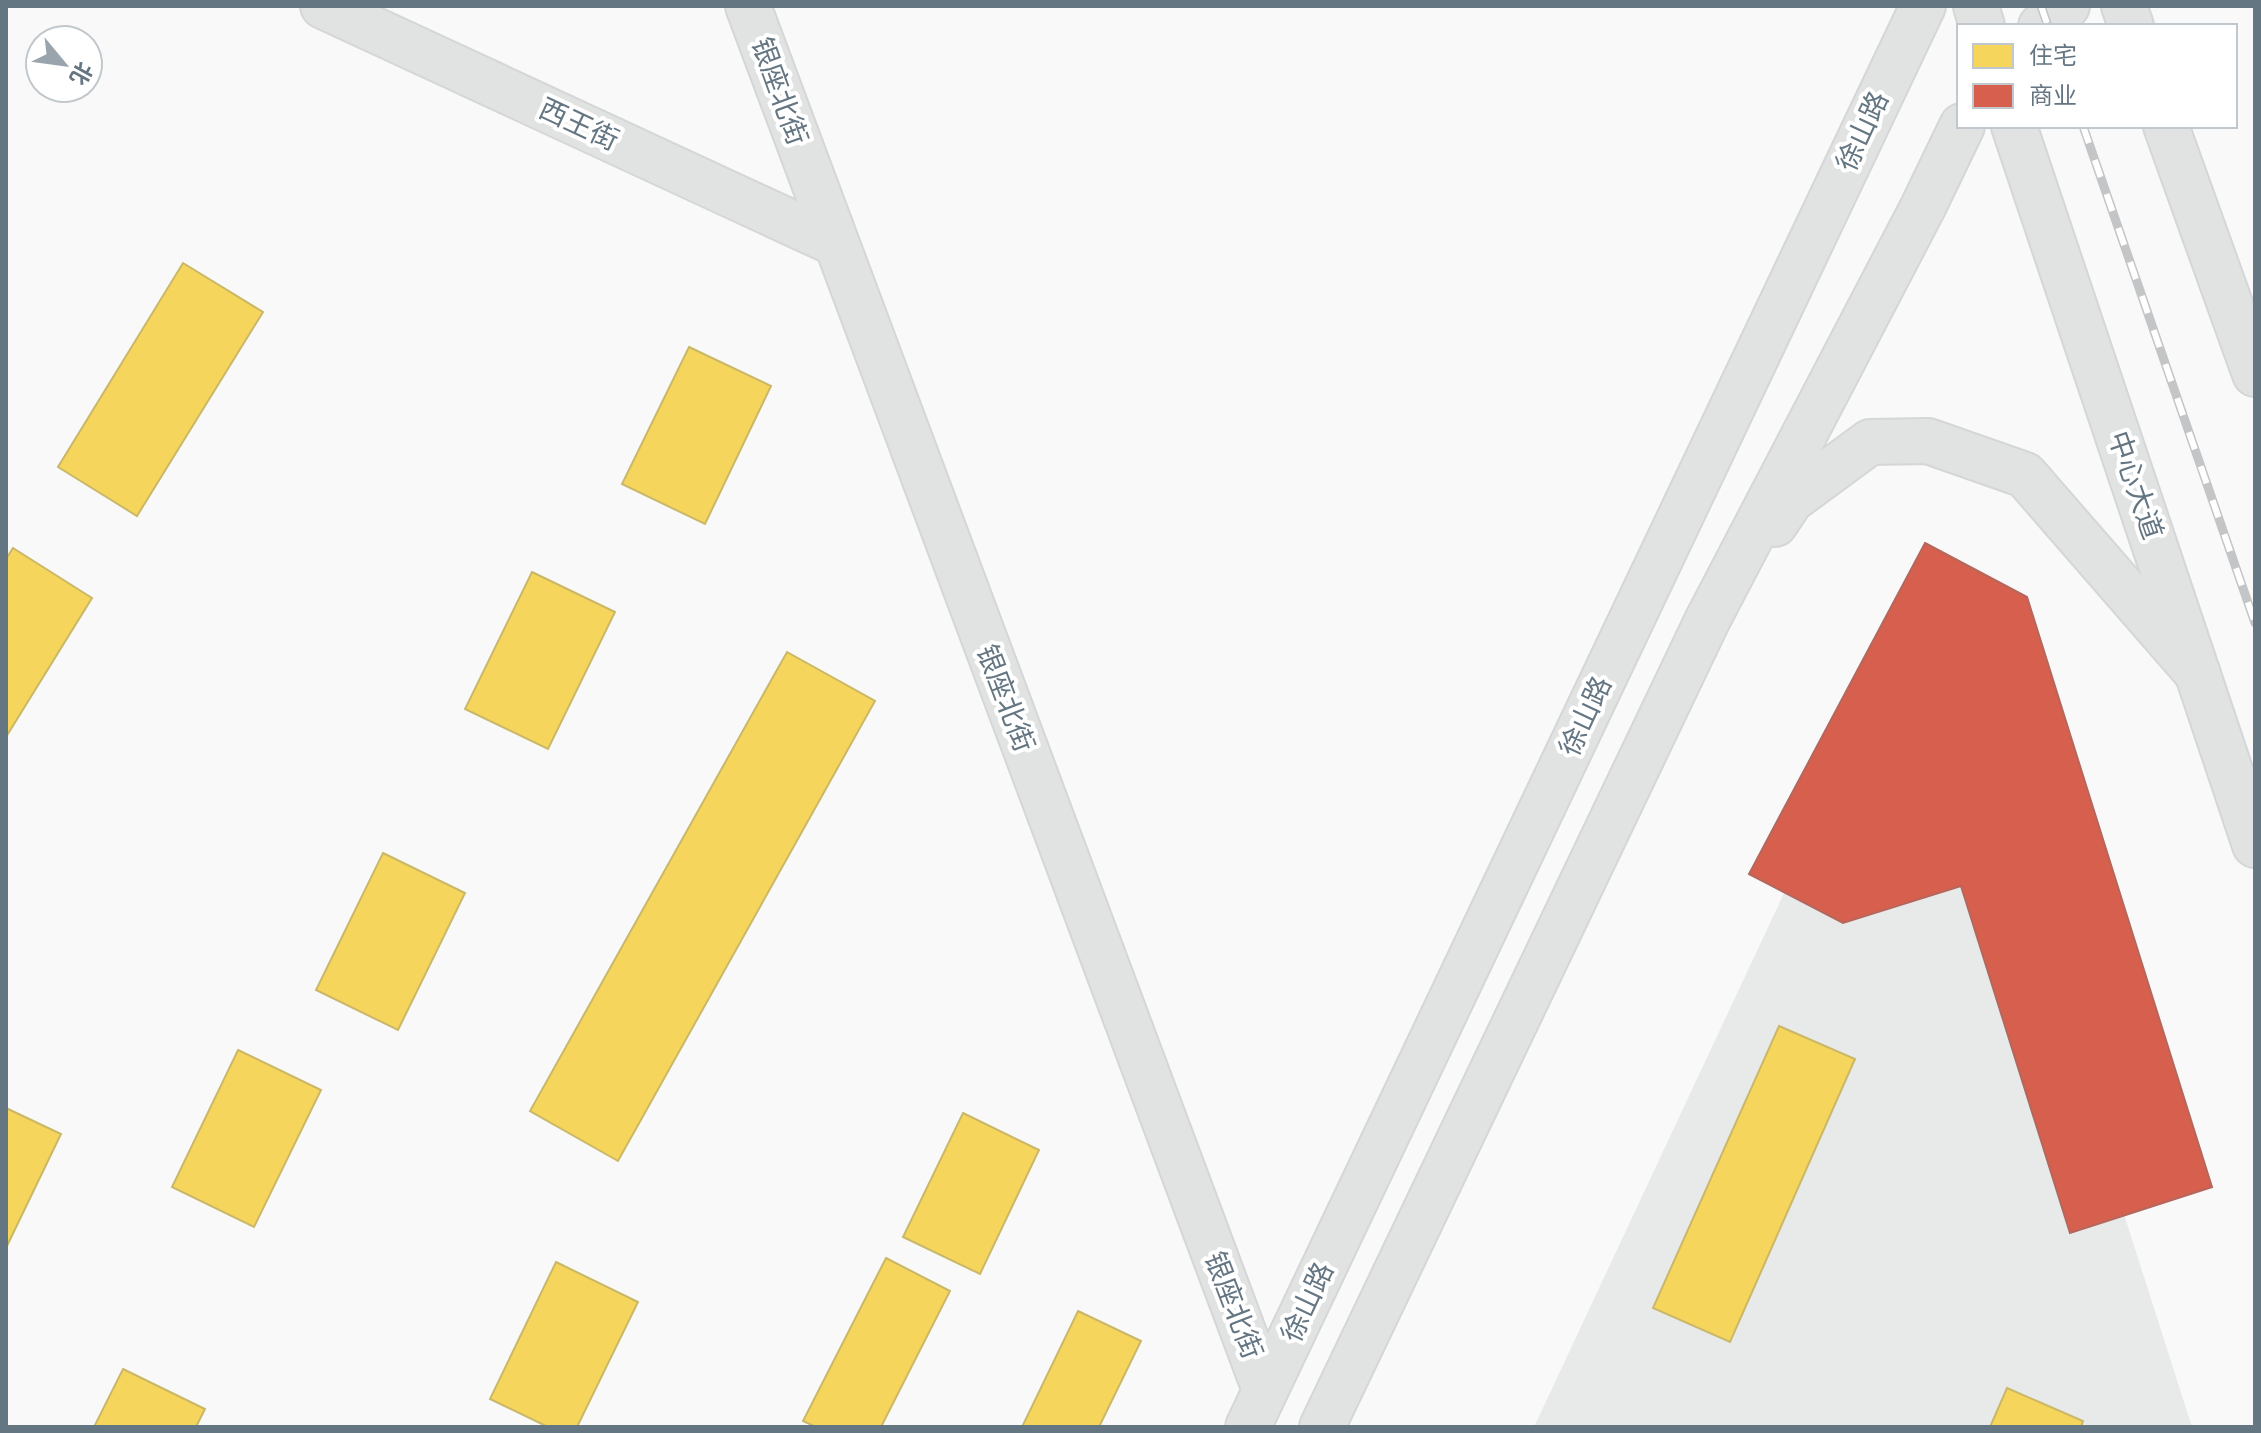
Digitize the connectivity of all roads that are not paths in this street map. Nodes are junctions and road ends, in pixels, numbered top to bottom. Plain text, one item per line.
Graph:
1 (323, 6) edge
2 (748, 6) edge
3 (1923, 6) edge
4 (2067, 6) edge
5 (2044, 24) edge
6 (1961, 128) edge
7 (2015, 128) edge
8 (2167, 128) edge
9 (835, 243) junction
10 (2255, 374) edge
11 (1707, 621) junction
12 (2201, 678) junction
13 (2255, 845) edge
14 (1257, 1409) edge
15 (1322, 1427) edge

1 - 9 main road, 西王街
2 - 9 main road, 银座北街
3 - 14 main road, 徐山路
4 - 5 main road
6 - 11 main road
7 - 12 main road, 中心大道
8 - 10 main road
9 - 14 main road, 银座北街
11 - 12 main road
11 - 15 main road
12 - 13 main road, 中心大道

